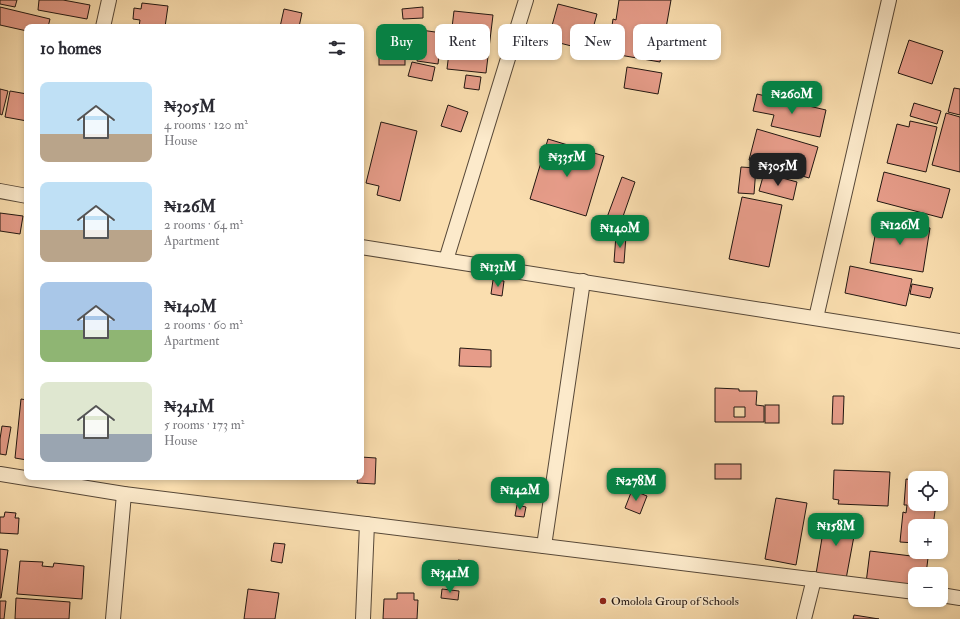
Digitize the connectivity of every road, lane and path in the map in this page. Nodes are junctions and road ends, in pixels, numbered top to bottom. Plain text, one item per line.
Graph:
1 (108, 0) edge
2 (525, 0) edge
3 (889, 0) edge
4 (104, 24) edge
5 (0, 191) edge
6 (24, 195) edge
7 (364, 247) edge
8 (446, 260) junction
9 (583, 282) junction
10 (816, 318) junction
11 (960, 341) edge
12 (0, 474) edge
13 (24, 478) edge
14 (37, 480) edge
15 (124, 494) junction
16 (367, 524) junction
17 (544, 546) junction
18 (814, 580) junction
19 (908, 591) edge
20 (948, 596) edge
21 (960, 598) edge
22 (113, 619) edge
23 (363, 619) edge
24 (804, 619) edge

1 - 4 street
2 - 8 street
3 - 10 street
5 - 6 street
7 - 8 street
8 - 9 street
9 - 10 street
9 - 17 street
10 - 11 street
12 - 13 street
14 - 15 street
15 - 16 street
15 - 22 street
16 - 17 street
16 - 23 street
17 - 18 street
18 - 19 street
18 - 24 street
20 - 21 street

